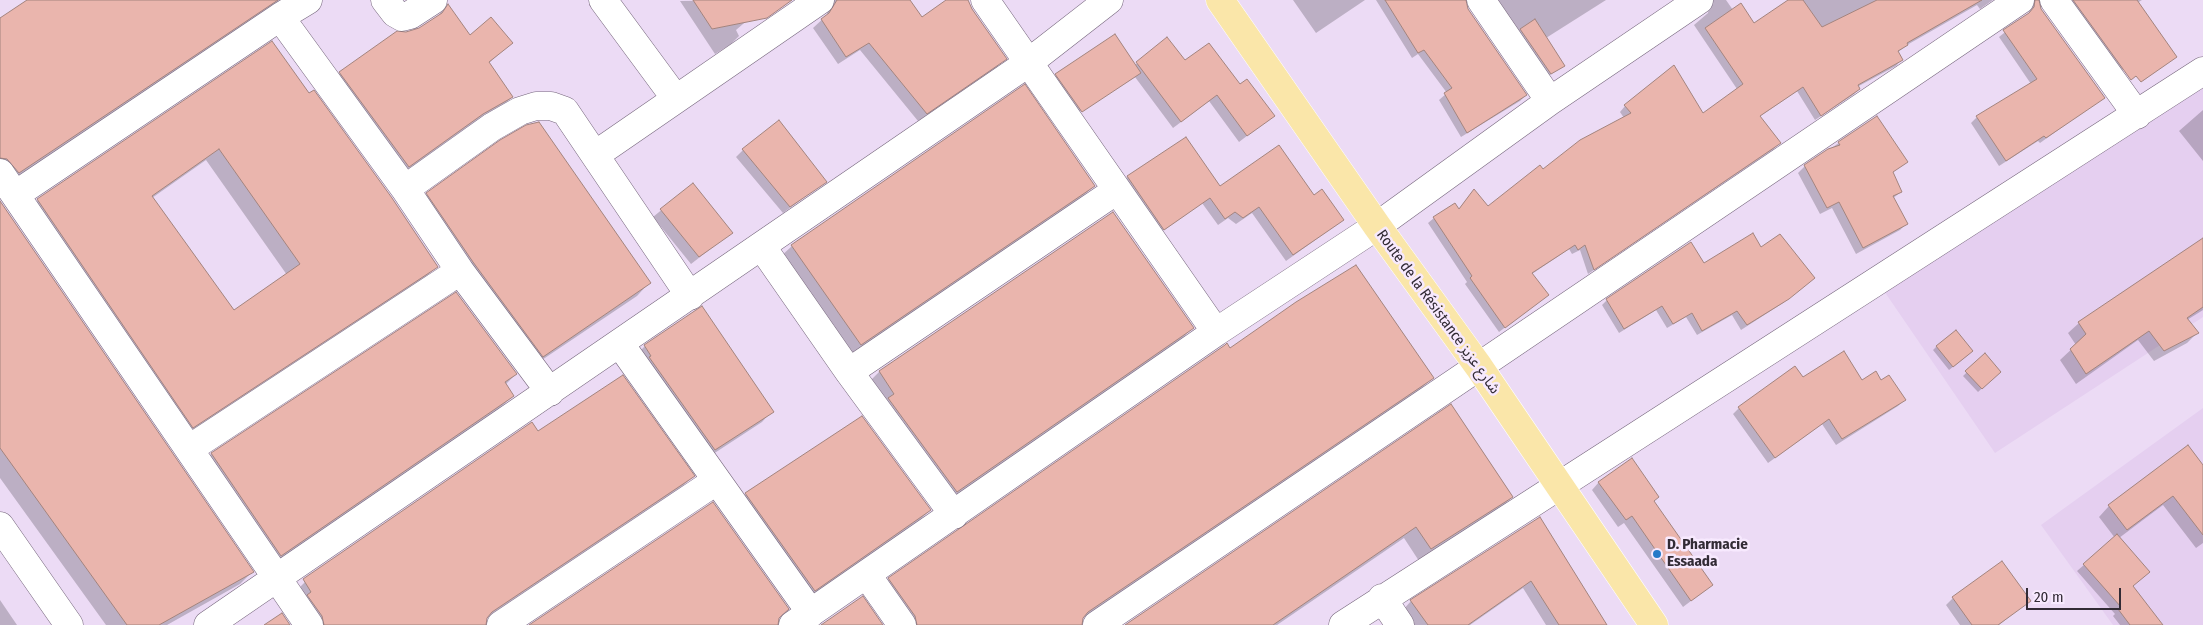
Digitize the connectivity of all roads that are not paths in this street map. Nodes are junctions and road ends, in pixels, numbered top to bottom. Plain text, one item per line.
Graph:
1 (308, 0) edge
2 (385, 0) edge
3 (433, 0) edge
4 (603, 0) edge
5 (820, 0) edge
6 (985, 0) edge
7 (1109, 0) edge
8 (1220, 0) edge
9 (1481, 0) edge
10 (1699, 0) edge
11 (2020, 0) edge
12 (2054, 0) edge
13 (280, 17) junction
14 (1028, 63) junction
15 (2203, 71) edge
16 (676, 99) junction
17 (1550, 102) junction
18 (2137, 115) junction
19 (595, 155) junction
20 (7, 184) edge
21 (405, 189) junction
22 (1117, 190) junction
23 (1377, 226) junction
24 (762, 247) junction
25 (460, 271) junction
26 (690, 296) junction
27 (1216, 332) junction
28 (620, 344) junction
29 (1479, 367) junction
30 (849, 372) junction
31 (550, 392) junction
32 (189, 449) junction
33 (716, 481) junction
34 (1558, 485) junction
35 (954, 515) junction
36 (0, 526) edge
37 (867, 575) junction
38 (277, 578) junction
39 (1382, 598) junction
40 (802, 619) edge
41 (69, 625) edge
42 (208, 625) edge
43 (309, 625) edge
44 (501, 625) edge
45 (902, 625) edge
46 (1097, 625) edge
47 (1342, 625) edge
48 (1400, 625) edge
49 (1654, 625) edge

1 - 13 street
2 - 3 street
4 - 16 street
5 - 16 street
6 - 14 street
7 - 14 street
8 - 23 main road, Route de la Résistance شارع عزيز
9 - 17 street
10 - 17 street
11 - 29 street
12 - 18 street
13 - 20 street
13 - 21 street
14 - 22 street
14 - 24 street
15 - 18 street
16 - 19 street
17 - 23 street
18 - 34 street
19 - 21 street
19 - 26 street
20 - 32 street
21 - 25 street
22 - 27 street
22 - 30 street
23 - 27 street
23 - 29 main road, Route de la Résistance شارع عزيز
24 - 26 street
24 - 30 street
25 - 31 street
25 - 32 street
26 - 28 street
27 - 35 street
28 - 31 street
28 - 33 street
29 - 34 main road, Route de la Résistance شارع عزيز
29 - 46 street
30 - 35 street
31 - 38 street
32 - 38 street
33 - 40 street
33 - 44 street
34 - 39 street
34 - 49 main road, Route de la Résistance شارع عزيز
35 - 37 street
36 - 41 street
37 - 40 street
37 - 45 street
38 - 42 street
38 - 43 street
39 - 47 street
39 - 48 street

